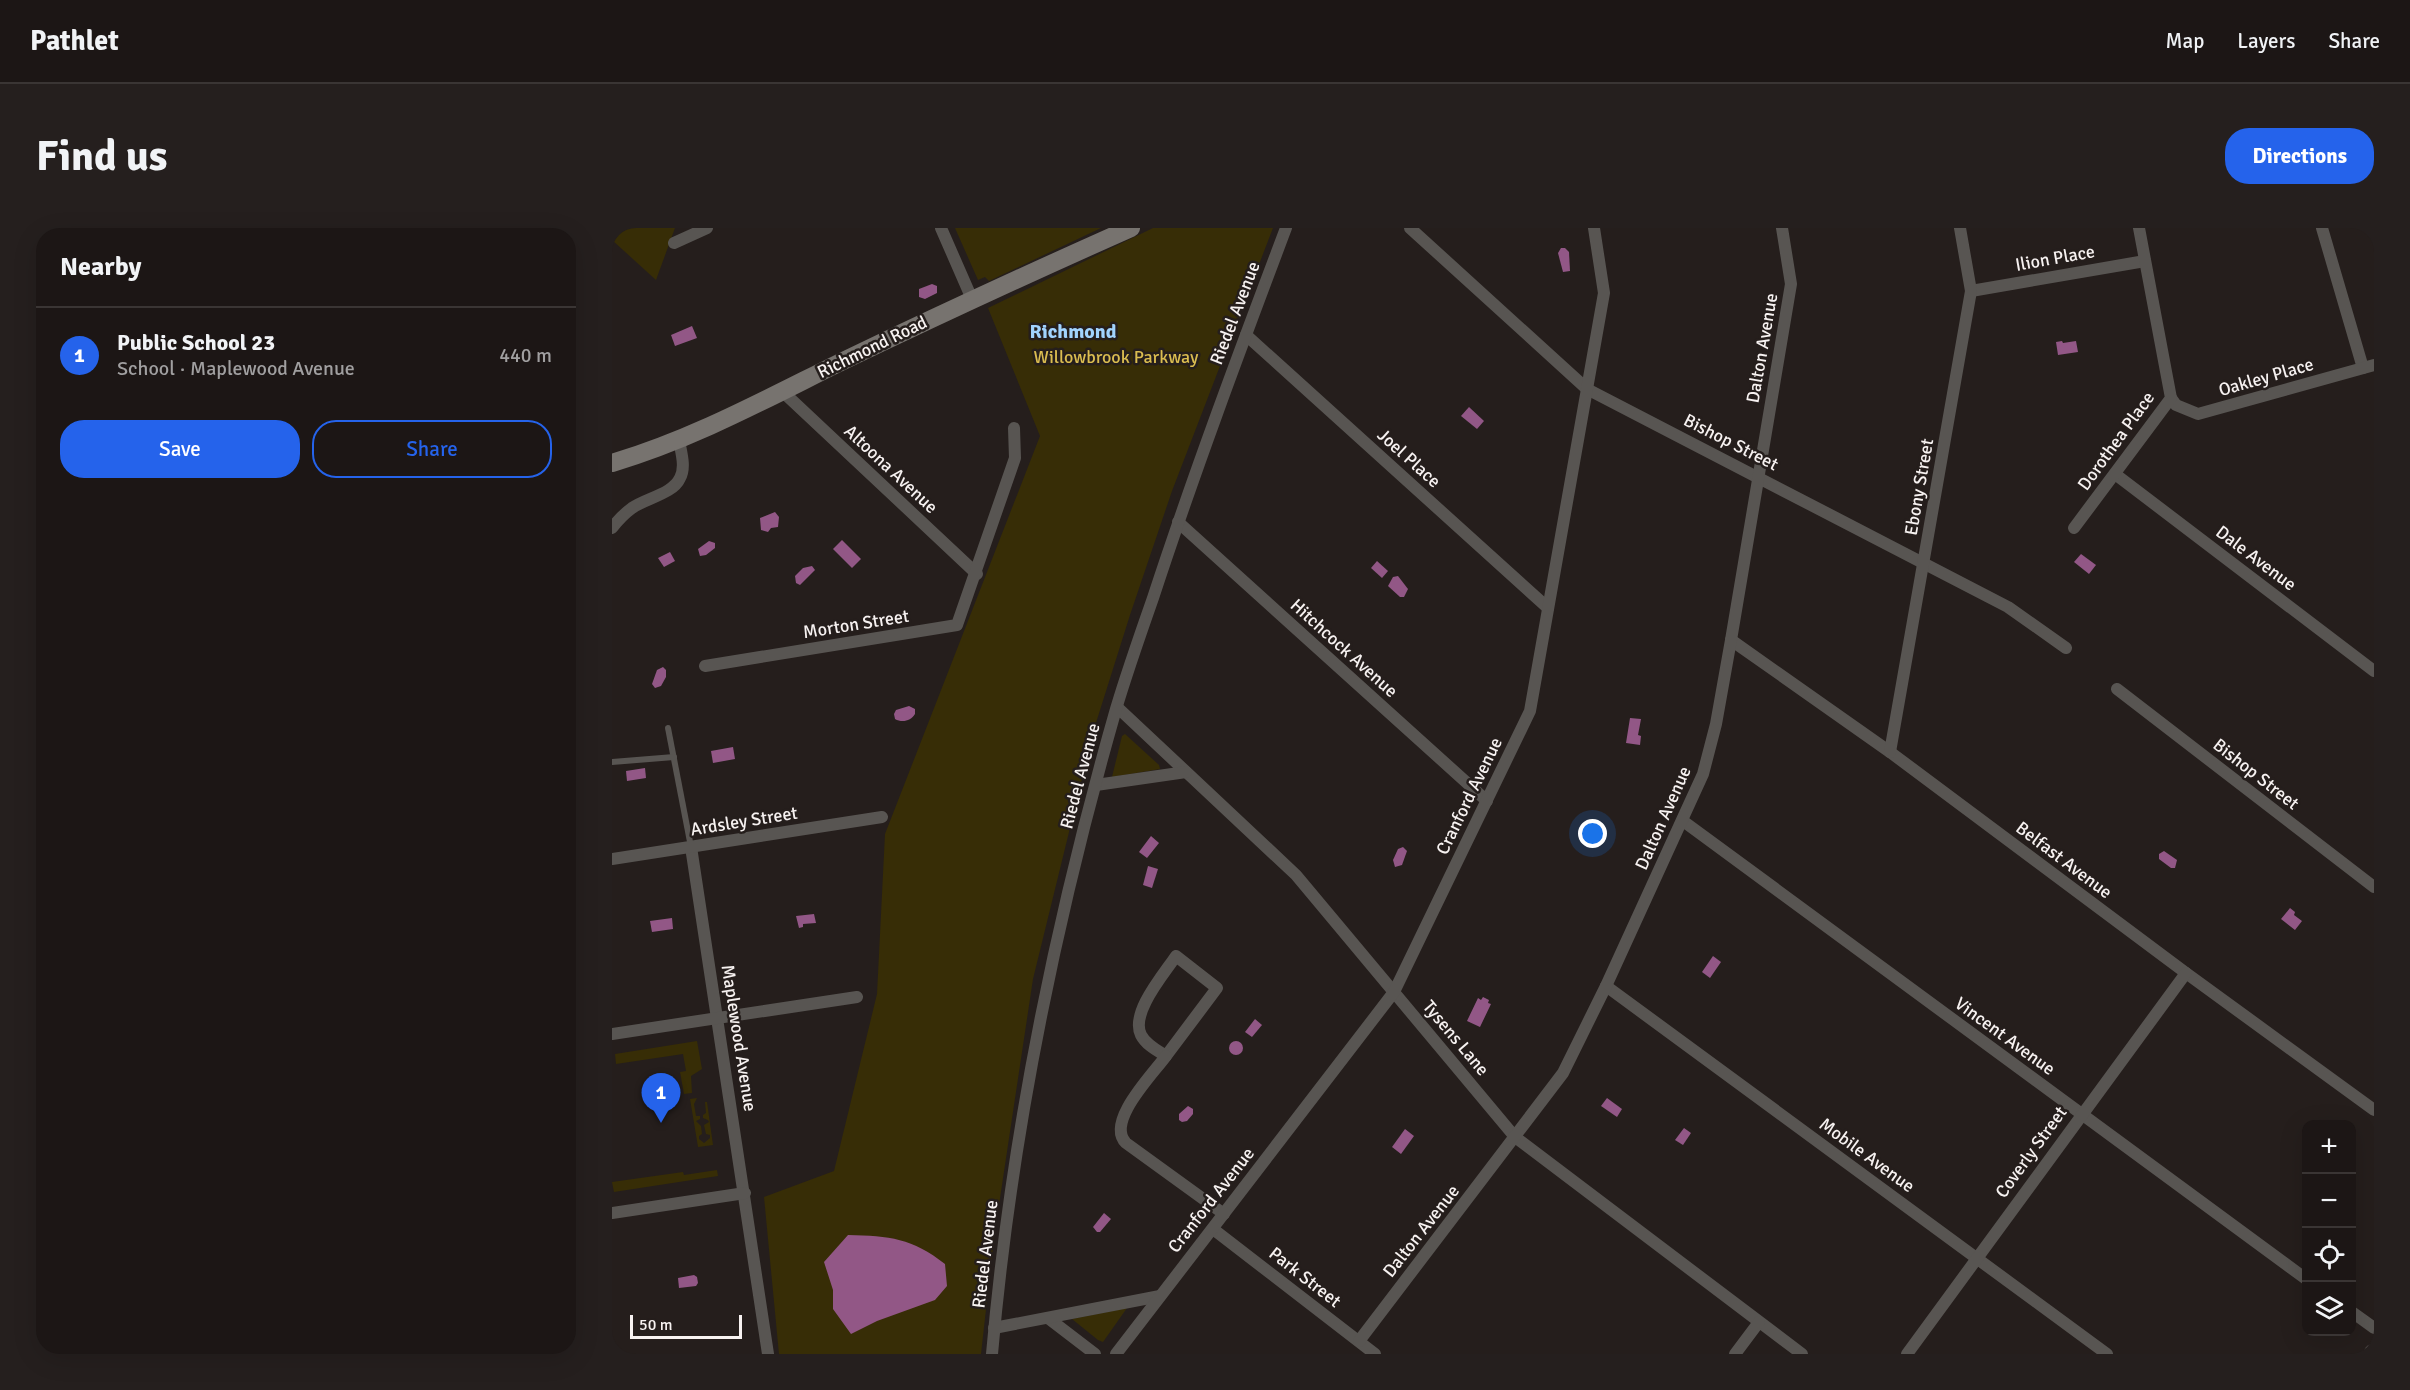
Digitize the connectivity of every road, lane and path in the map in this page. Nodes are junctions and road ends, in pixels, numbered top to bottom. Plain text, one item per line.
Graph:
1 (707, 228) edge
2 (941, 228) edge
3 (1131, 228) edge
4 (1286, 228) edge
5 (1410, 228) edge
6 (1594, 228) edge
7 (1782, 228) edge
8 (1960, 228) edge
9 (2139, 228) edge
10 (2322, 228) edge
11 (674, 243) dead end
12 (2145, 261) junction
13 (1971, 291) junction
14 (972, 299) junction
15 (1246, 334) junction
16 (2368, 367) edge
17 (1587, 389) junction
18 (782, 391) junction
19 (2171, 398) junction
20 (1014, 428) dead end
21 (679, 440) junction
22 (612, 463) edge
23 (2115, 474) junction
24 (1758, 476) junction
25 (1178, 522) junction
26 (612, 528) edge
27 (2074, 528) dead end
28 (1925, 562) junction
29 (977, 574) junction
30 (1548, 608) junction
31 (1731, 640) junction
32 (2066, 648) dead end
33 (705, 666) dead end
34 (2374, 671) edge
35 (2117, 689) dead end
36 (1117, 707) junction
37 (668, 728) dead end
38 (1890, 752) junction
39 (674, 757) junction
40 (612, 762) edge
41 (1186, 772) junction
42 (1096, 785) junction
43 (1487, 801) junction
44 (882, 817) dead end
45 (1683, 821) junction
46 (692, 847) junction
47 (612, 859) edge
48 (2374, 887) edge
49 (2186, 973) junction
50 (1606, 986) junction
51 (1394, 992) junction
52 (857, 997) dead end
53 (718, 1018) junction
54 (612, 1034) edge
55 (1166, 1056) junction
56 (2374, 1110) edge
57 (2081, 1114) junction
58 (1515, 1137) junction
59 (745, 1193) junction
60 (612, 1213) edge
61 (1224, 1214) junction
62 (1213, 1229) junction
63 (1976, 1258) junction
64 (2302, 1275) edge
65 (1160, 1296) junction
66 (2356, 1315) edge
67 (1048, 1318) junction
68 (1759, 1322) junction
69 (994, 1328) junction
70 (2374, 1328) edge
71 (1359, 1341) junction
72 (768, 1354) edge
73 (992, 1354) edge
74 (1095, 1354) edge
75 (1116, 1354) edge
76 (1375, 1354) edge
77 (1735, 1354) edge
78 (1802, 1354) edge
79 (1907, 1354) edge
80 (2107, 1354) edge

1 - 11 street
2 - 14 street
3 - 14 street, Richmond Road
4 - 15 street, Riedel Avenue
5 - 17 street, Bishop Street
6 - 17 street, Cranford Avenue
7 - 24 street, Dalton Avenue
8 - 13 street, Ebony Street
9 - 12 street, Dorothea Place
10 - 16 street
12 - 13 street, Ilion Place
12 - 19 street, Dorothea Place
13 - 28 street, Ebony Street
14 - 18 street, Richmond Road
15 - 25 street, Riedel Avenue
15 - 30 street, Joel Place
16 - 19 street, Oakley Place
17 - 24 street, Bishop Street
17 - 30 street, Cranford Avenue
18 - 21 street, Richmond Road
18 - 29 street, Altoona Avenue
19 - 23 street, Dorothea Place
20 - 29 street
21 - 22 street, Richmond Road
21 - 26 street
23 - 27 street, Dorothea Place
23 - 34 street, Dale Avenue
24 - 28 street, Bishop Street
24 - 31 street, Dalton Avenue
25 - 36 street, Riedel Avenue
25 - 43 street, Hitchcock Avenue
28 - 32 street, Bishop Street
28 - 38 street, Ebony Street
29 - 33 street, Morton Street
30 - 43 street, Cranford Avenue
31 - 38 street, Belfast Avenue
31 - 45 street, Dalton Avenue
35 - 48 street, Bishop Street
36 - 41 street, Tysens Lane
36 - 42 street, Riedel Avenue
37 - 39 lane, Maplewood Avenue
38 - 49 street, Belfast Avenue
39 - 40 lane
39 - 46 lane, Maplewood Avenue
41 - 42 street
41 - 51 street, Tysens Lane
42 - 69 street, Riedel Avenue
43 - 51 street, Cranford Avenue
44 - 46 street, Ardsley Street
45 - 50 street, Dalton Avenue
45 - 57 street, Vincent Avenue
46 - 47 street, Ardsley Street
46 - 53 street, Maplewood Avenue
49 - 56 street, Belfast Avenue
49 - 57 street, Coverly Street
50 - 58 street, Dalton Avenue
50 - 63 street, Mobile Avenue
51 - 58 street, Tysens Lane
51 - 61 street, Cranford Avenue
52 - 53 street
53 - 54 street
53 - 59 street, Maplewood Avenue
55 - 55 street
55 - 61 street
57 - 63 street, Coverly Street
57 - 64 street, Vincent Avenue
58 - 68 street, Tysens Lane
58 - 71 street, Dalton Avenue
59 - 60 street
59 - 72 street, Maplewood Avenue
61 - 62 street, Cranford Avenue
62 - 65 street, Cranford Avenue
62 - 71 street, Park Street
63 - 79 street, Coverly Street
63 - 80 street, Mobile Avenue
65 - 67 street
65 - 75 street, Cranford Avenue
66 - 70 street
67 - 69 street
67 - 74 street
68 - 77 street
68 - 78 street, Tysens Lane
69 - 73 street, Riedel Avenue
71 - 76 street, Park Street

